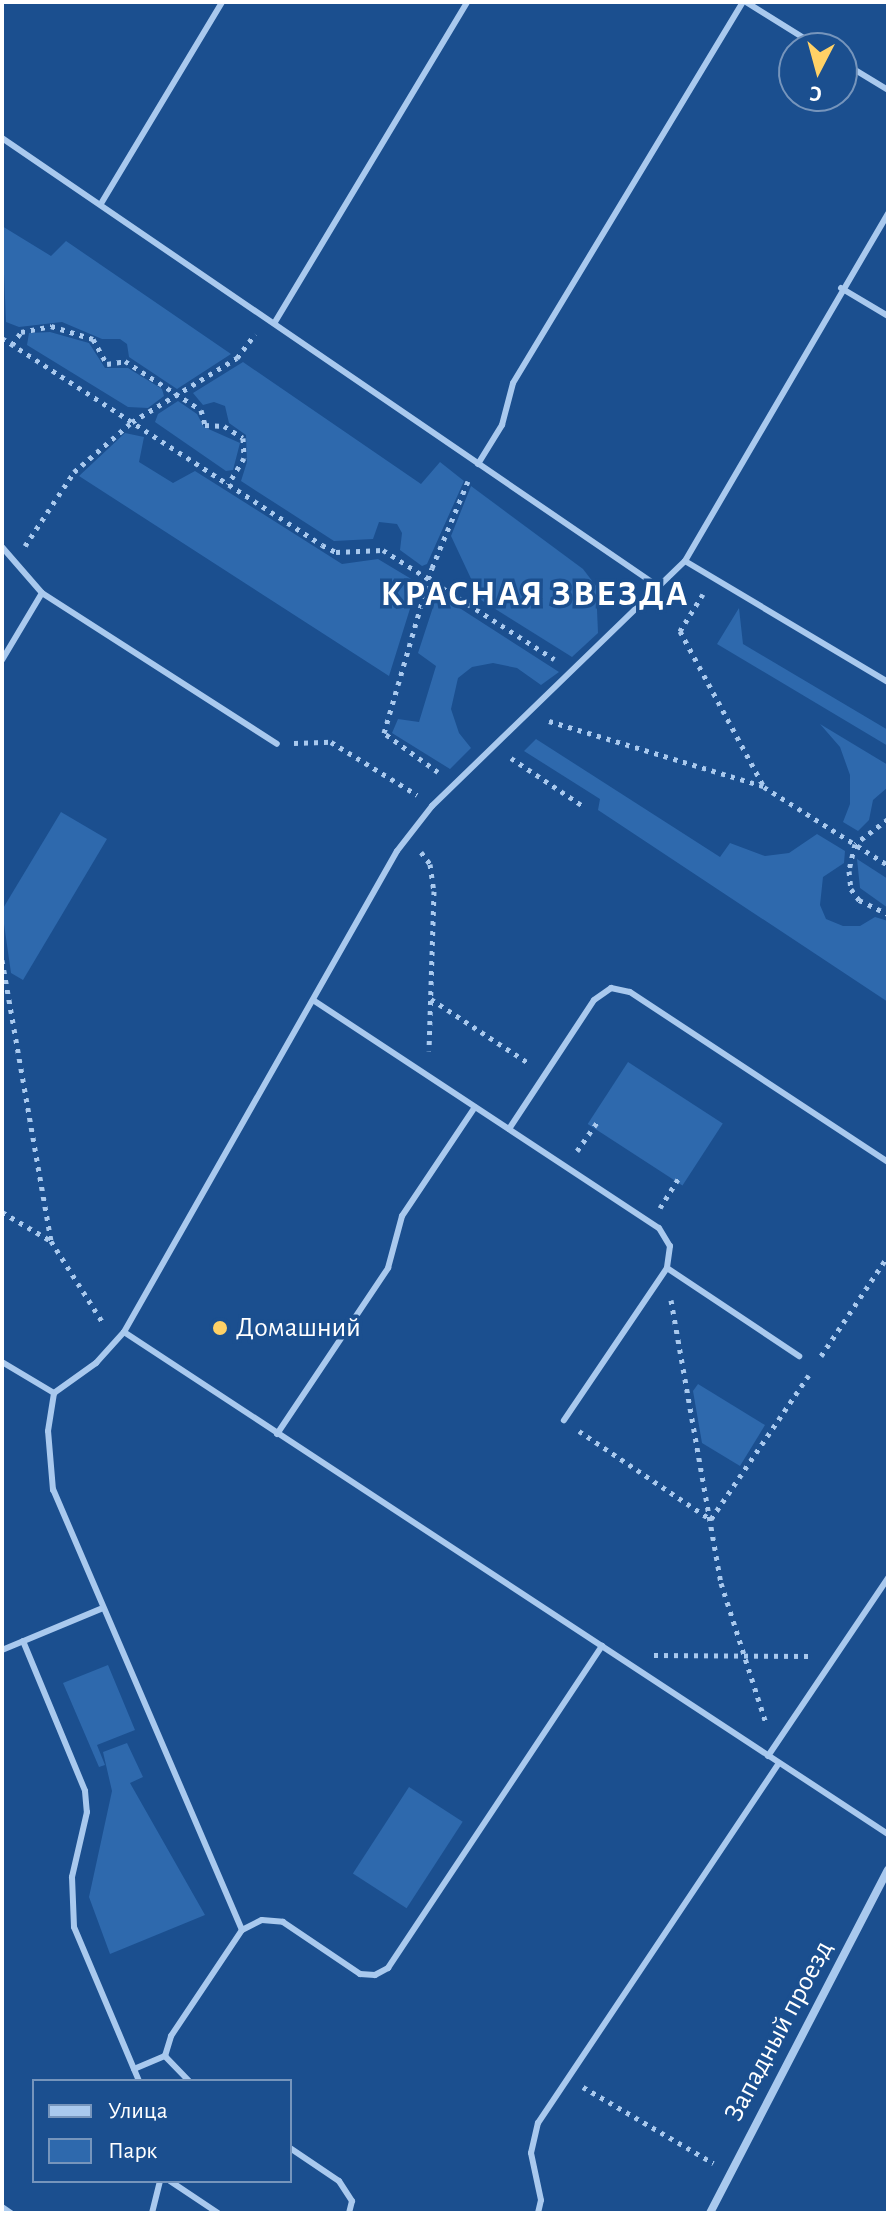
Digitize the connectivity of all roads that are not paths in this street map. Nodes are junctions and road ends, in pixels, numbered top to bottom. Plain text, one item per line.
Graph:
1 (222, 2) edge
2 (467, 2) edge
3 (744, 2) edge
4 (794, 32) edge
5 (858, 72) edge
6 (888, 90) edge
7 (2, 138) edge
8 (102, 202) junction
9 (888, 213) edge
10 (841, 288) junction
11 (888, 316) edge
12 (275, 322) junction
13 (478, 464) junction
14 (2, 547) edge
15 (685, 561) junction
16 (659, 587) junction
17 (42, 593) junction
18 (2, 660) edge
19 (888, 682) edge
20 (277, 744) road end
21 (313, 1000) junction
22 (475, 1107) junction
23 (509, 1129) junction
24 (888, 1162) edge
25 (667, 1268) junction
26 (124, 1332) junction
27 (799, 1356) dead end
28 (2, 1362) edge
29 (54, 1393) junction
30 (564, 1420) road end
31 (277, 1434) junction
32 (888, 1578) edge
33 (103, 1608) junction
34 (23, 1641) junction
35 (602, 1646) junction
36 (2, 1650) edge
37 (768, 1756) junction
38 (779, 1763) junction
39 (888, 1834) edge
40 (888, 1870) edge
41 (242, 1930) junction
42 (165, 2056) junction
43 (134, 2069) junction
44 (138, 2079) edge
45 (187, 2079) edge
46 (292, 2149) edge
47 (160, 2183) edge
48 (173, 2183) edge
49 (2, 2207) edge
50 (11, 2213) edge
51 (152, 2213) edge
52 (218, 2213) edge
53 (349, 2213) edge
54 (538, 2213) edge
55 (710, 2213) edge

1 - 8 lane
2 - 12 lane
3 - 4 lane
3 - 13 lane
5 - 6 lane
7 - 8 lane
8 - 12 lane
9 - 10 lane
10 - 11 lane
10 - 15 lane
12 - 13 lane
13 - 16 lane
14 - 17 lane
15 - 16 lane
15 - 19 lane
16 - 21 lane
17 - 18 lane
17 - 20 lane
21 - 22 lane
21 - 26 lane
22 - 23 lane
22 - 31 lane
23 - 24 lane
23 - 25 lane
25 - 27 lane
25 - 30 lane
26 - 29 lane
26 - 31 lane
28 - 29 lane
29 - 33 lane
31 - 35 lane
32 - 37 lane
33 - 34 lane
33 - 41 lane
34 - 36 lane
34 - 43 lane
35 - 37 lane
35 - 41 lane
37 - 38 lane
38 - 39 lane
38 - 54 lane
40 - 55 street, Западный проезд
41 - 42 lane
42 - 43 lane
42 - 45 lane
43 - 44 lane
46 - 53 lane
47 - 51 lane
48 - 52 lane
49 - 50 lane

